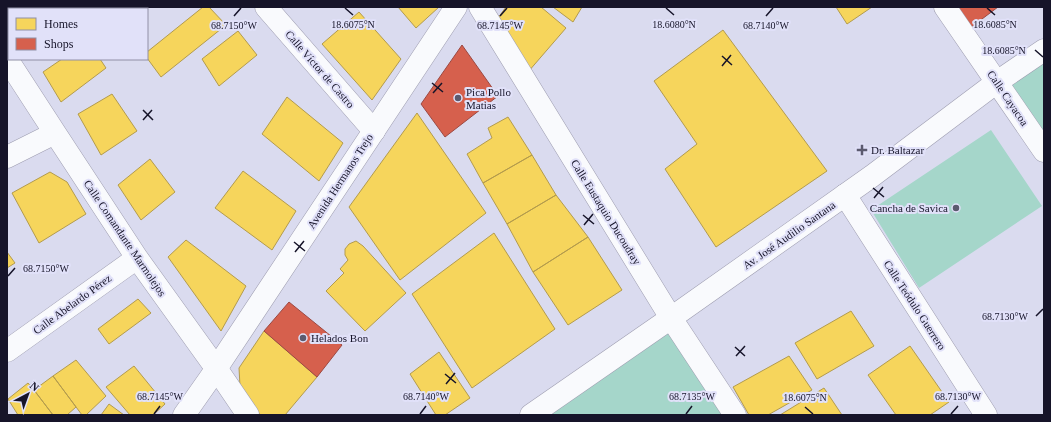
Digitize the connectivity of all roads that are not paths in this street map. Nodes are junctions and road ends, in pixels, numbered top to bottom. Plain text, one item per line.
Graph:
1 (266, 7) edge
2 (456, 7) edge
3 (480, 7) edge
4 (945, 7) edge
5 (1044, 50) edge
6 (7, 59) edge
7 (997, 82) junction
8 (374, 130) junction
9 (55, 133) junction
10 (1044, 150) edge
11 (7, 157) edge
12 (845, 195) junction
13 (137, 258) junction
14 (671, 318) junction
15 (7, 351) edge
16 (216, 368) junction
17 (184, 415) edge
18 (248, 415) edge
19 (531, 415) edge
20 (736, 415) edge
21 (986, 415) edge

1 - 8 street, Calle Víctor de Castro
2 - 8 street, Avenida Hermanos Trejo
3 - 14 street, Calle Eustaquio Ducoudray
4 - 7 street, Calle Cayacoa
5 - 7 street, Av. José Audilio Santana
6 - 9 street, Calle Comandante Marmolejos
7 - 10 street, Calle Cayacoa
7 - 12 street, Av. José Audilio Santana
8 - 16 street, Avenida Hermanos Trejo
9 - 11 street
9 - 13 street, Calle Comandante Marmolejos
12 - 14 street, Av. José Audilio Santana
12 - 21 street, Calle Teódulo Guerrero
13 - 15 street, Calle Abelardo Pérez
13 - 16 street, Calle Comandante Marmolejos
14 - 19 street, Av. José Audilio Santana
14 - 20 street, Calle Eustaquio Ducoudray
16 - 17 street, Avenida Hermanos Trejo
16 - 18 street, Calle Comandante Marmolejos

